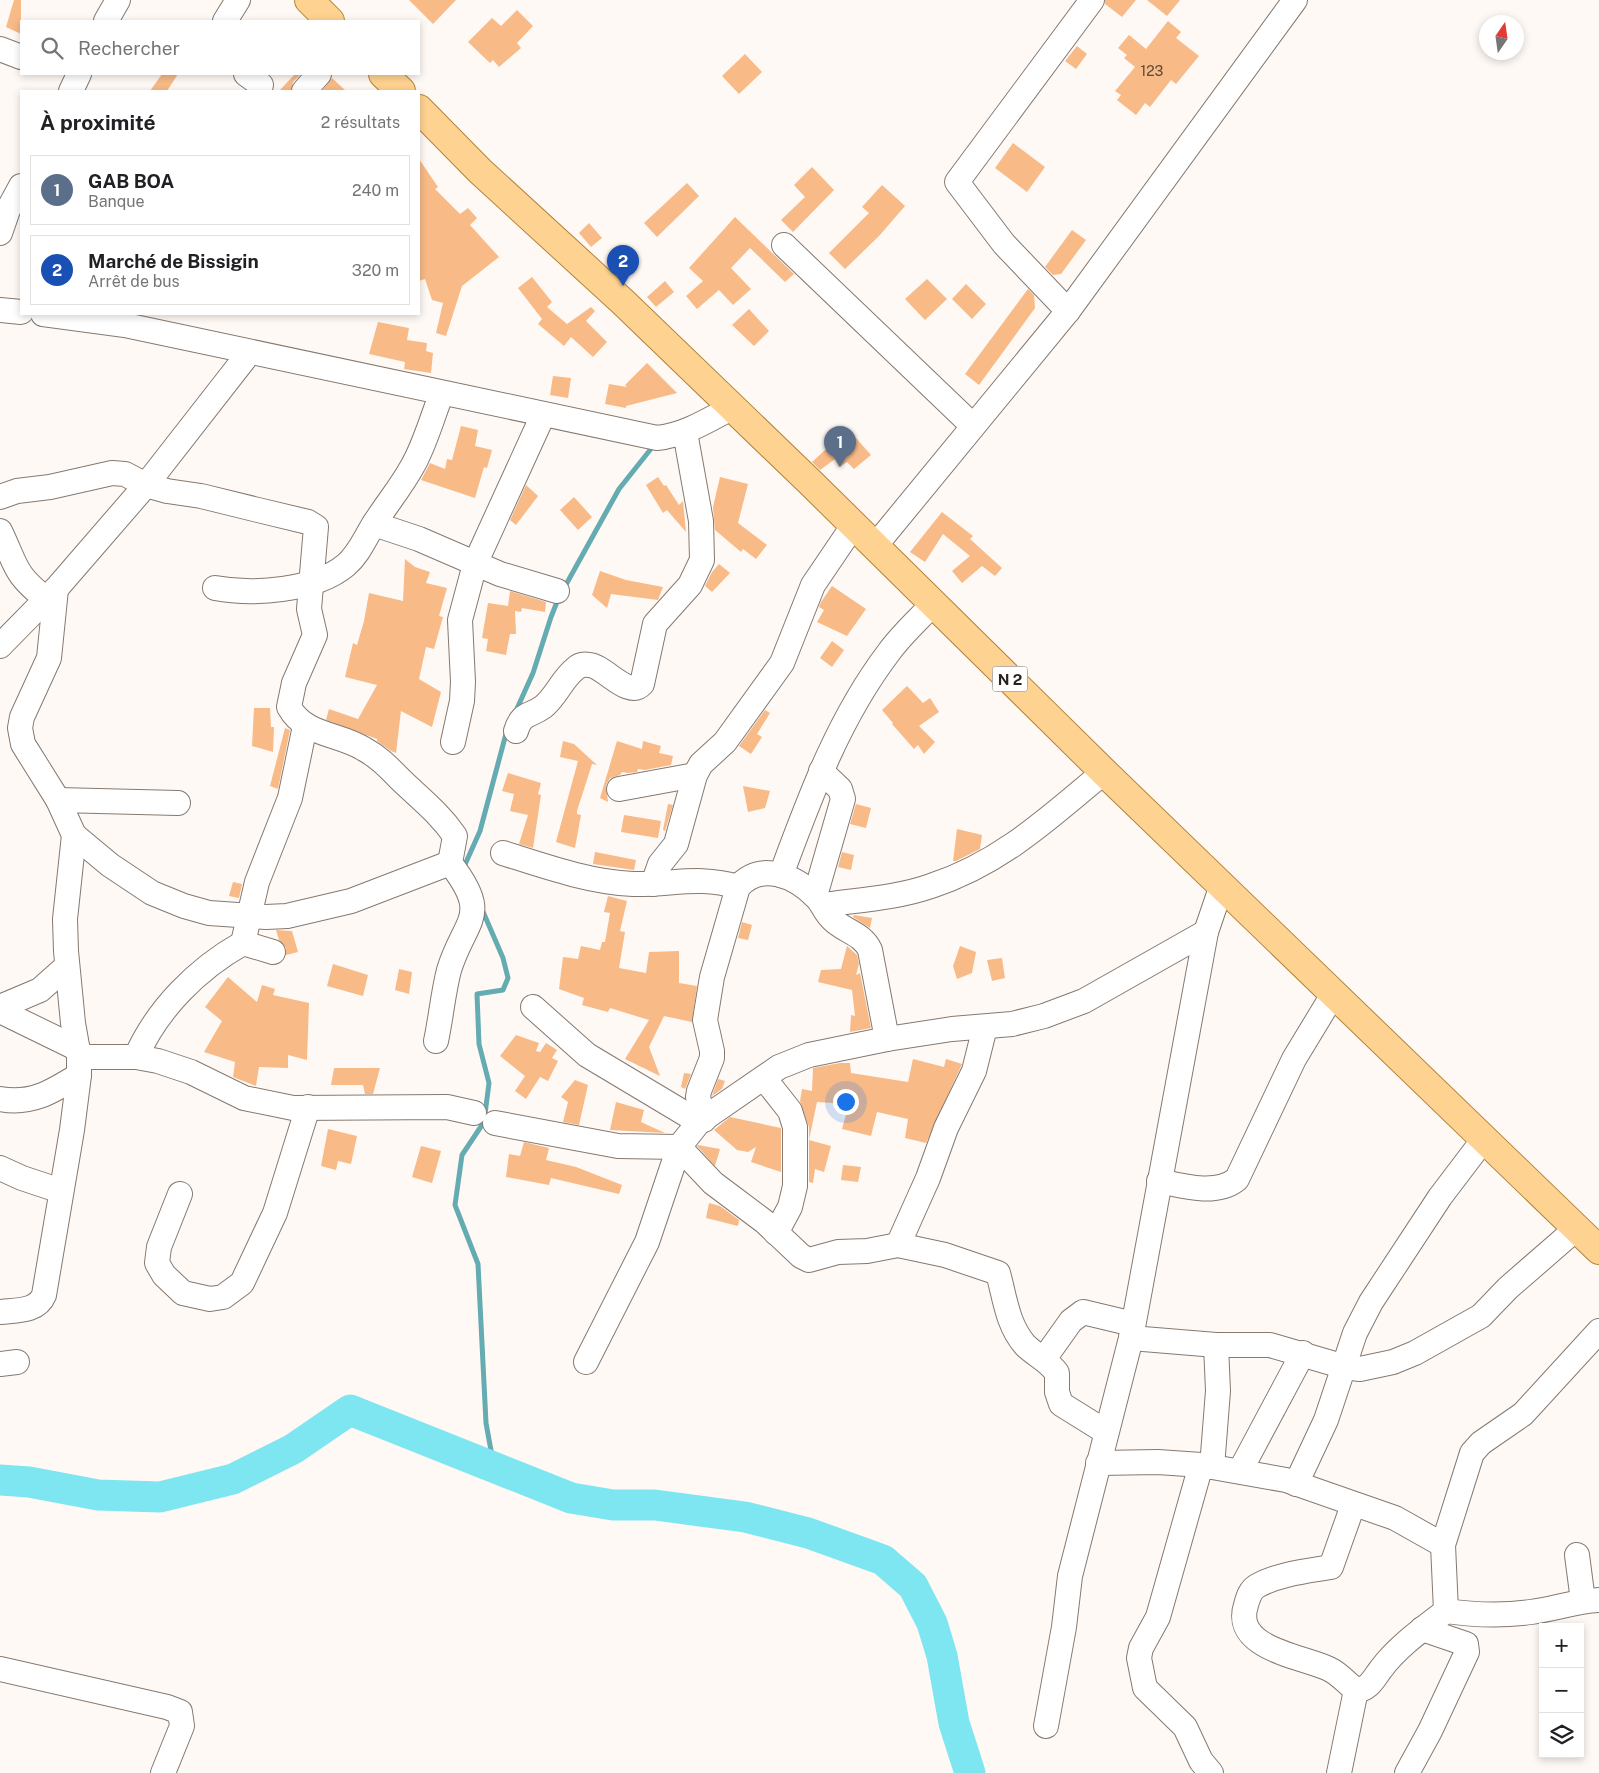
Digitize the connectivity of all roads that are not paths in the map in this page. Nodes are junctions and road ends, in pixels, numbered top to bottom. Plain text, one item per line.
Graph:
1 (118, 0) edge
2 (238, 0) edge
3 (1092, 0) edge
4 (1295, 0) edge
5 (107, 20) edge
6 (226, 20) edge
7 (0, 49) edge
8 (20, 57) edge
9 (318, 75) edge
10 (384, 75) edge
11 (305, 90) edge
12 (400, 90) edge
13 (420, 111) edge
14 (20, 190) edge
15 (0, 233) edge
16 (784, 245) dead end
17 (0, 310) edge
18 (1068, 311) junction
19 (20, 312) edge
20 (50, 315) edge
21 (248, 352) junction
22 (442, 393) junction
23 (731, 408) junction
24 (543, 415) junction
25 (972, 425) junction
26 (685, 432) junction
27 (146, 485) junction
28 (0, 497) edge
29 (374, 524) junction
30 (853, 526) junction
31 (0, 531) edge
32 (875, 546) junction
33 (475, 564) junction
34 (311, 582) junction
35 (214, 588) dead end
36 (557, 592) dead end
37 (51, 594) junction
38 (933, 604) junction
39 (0, 646) edge
40 (305, 726) junction
41 (516, 731) dead end
42 (452, 742) dead end
43 (821, 771) junction
44 (1104, 772) junction
45 (695, 775) junction
46 (619, 789) dead end
47 (58, 800) junction
48 (178, 803) dead end
49 (74, 835) junction
50 (503, 853) dead end
51 (450, 863) junction
52 (781, 875) junction
53 (653, 884) junction
54 (1222, 885) junction
55 (738, 887) junction
56 (819, 900) junction
57 (250, 917) junction
58 (1206, 932) junction
59 (243, 943) junction
60 (273, 952) dead end
61 (67, 966) junction
62 (1334, 993) junction
63 (534, 1007) dead end
64 (0, 1009) edge
65 (985, 1027) junction
66 (887, 1039) junction
67 (436, 1042) dead end
68 (136, 1057) junction
69 (79, 1060) junction
70 (764, 1078) junction
71 (0, 1099) edge
72 (308, 1107) junction
73 (474, 1113) dead end
74 (702, 1121) junction
75 (495, 1123) dead end
76 (1484, 1139) junction
77 (679, 1147) junction
78 (0, 1168) edge
79 (1159, 1182) junction
80 (61, 1191) junction
81 (180, 1194) dead end
82 (1577, 1228) junction
83 (776, 1233) junction
84 (898, 1245) junction
85 (1599, 1250) edge
86 (0, 1312) edge
87 (1132, 1331) junction
88 (1599, 1331) edge
89 (1216, 1345) junction
90 (1303, 1353) junction
91 (1044, 1359) junction
92 (586, 1362) dead end
93 (1345, 1367) junction
94 (1106, 1432) junction
95 (1098, 1463) junction
96 (1207, 1466) junction
97 (1240, 1470) junction
98 (1296, 1484) junction
99 (1353, 1505) junction
100 (1443, 1545) junction
101 (1577, 1555) dead end
102 (1591, 1600) edge
103 (1446, 1611) junction
104 (1422, 1629) junction
105 (0, 1669) edge
106 (1356, 1690) junction
107 (1046, 1726) dead end
108 (163, 1773) edge
109 (1211, 1773) edge
110 (1339, 1773) edge
111 (1407, 1773) edge

1 - 5 street
2 - 6 street
3 - 18 street
4 - 18 street
7 - 8 street
9 - 11 street
10 - 12 main road
13 - 23 main road, N 2
14 - 15 street
16 - 25 street
17 - 19 street
18 - 25 street
20 - 21 street
21 - 22 street
21 - 27 street
22 - 24 street
22 - 29 street
23 - 26 street
23 - 30 main road, N 2
24 - 26 street
24 - 33 street
25 - 32 street
26 - 41 street
27 - 28 street
27 - 34 street
27 - 37 street
29 - 33 street
29 - 34 street
30 - 32 main road, N 2
30 - 45 street
31 - 37 street
32 - 38 main road, N 2
33 - 36 street
33 - 42 street
34 - 35 street
34 - 40 street
37 - 39 street
37 - 47 street
38 - 43 street
38 - 44 main road, N 2
40 - 51 street
40 - 57 street
43 - 52 street
43 - 56 street
44 - 54 main road, N 2
44 - 56 street
45 - 46 street
45 - 53 street
47 - 48 street
47 - 49 street
49 - 57 street
49 - 61 street
50 - 53 street
51 - 57 street
51 - 67 street
52 - 55 street
52 - 56 street
53 - 55 street
54 - 58 street
54 - 62 main road, N 2
55 - 74 street
56 - 66 street
57 - 59 street
58 - 65 street
58 - 79 street
59 - 60 street
59 - 68 street
61 - 64 street
61 - 69 street
62 - 76 main road, N 2
62 - 79 street
63 - 74 street
64 - 69 street
65 - 66 street
65 - 84 street
66 - 70 street
68 - 69 street
68 - 72 street
69 - 71 street
69 - 80 street
70 - 74 street
70 - 83 street
72 - 73 street
72 - 81 street
74 - 77 street
75 - 77 street
76 - 82 main road, N 2
76 - 93 street
77 - 83 street
77 - 92 street
78 - 80 street
79 - 87 street
80 - 86 street
82 - 85 main road, N 2
82 - 93 street
83 - 84 street
84 - 91 street
87 - 89 street
87 - 91 street
87 - 94 street
88 - 100 street
89 - 90 street
89 - 96 street
90 - 93 street
90 - 97 street
91 - 94 street
93 - 98 street
94 - 95 street
95 - 96 street
95 - 107 street
96 - 97 street
96 - 109 street
97 - 98 street
98 - 99 street
99 - 100 street
99 - 106 street
100 - 103 street
101 - 102 street
102 - 103 street
103 - 104 street
104 - 106 street
104 - 111 street
105 - 108 street
106 - 110 street

